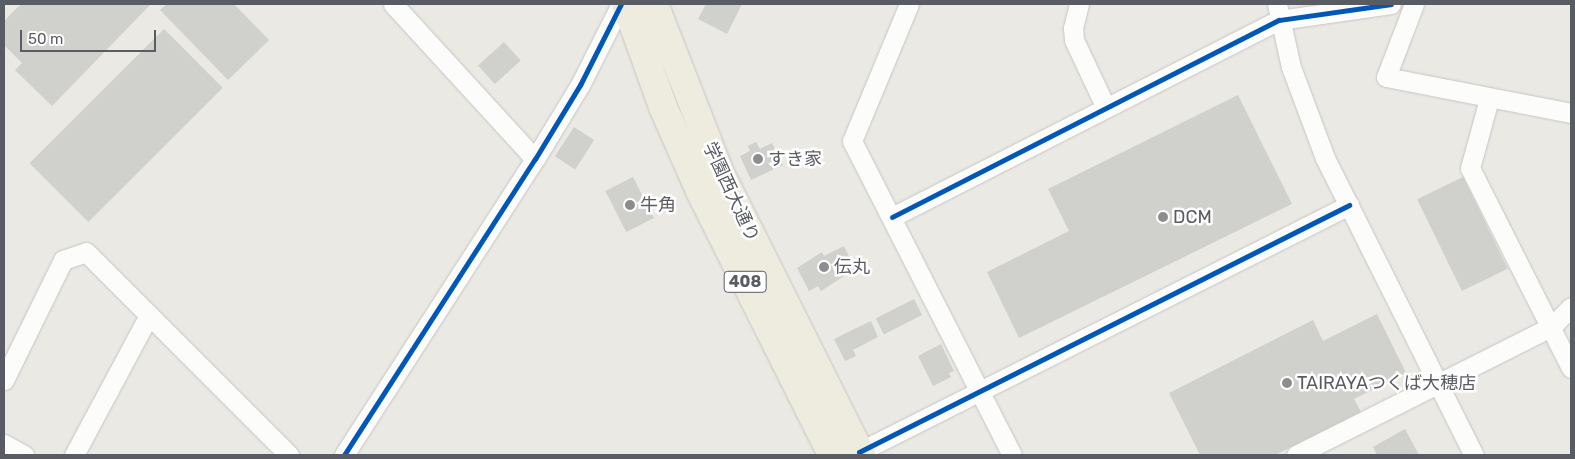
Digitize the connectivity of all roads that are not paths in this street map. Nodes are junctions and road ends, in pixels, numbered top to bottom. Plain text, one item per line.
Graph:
1 (393, 4) edge
2 (621, 4) edge
3 (626, 4) edge
4 (654, 4) edge
5 (909, 4) edge
6 (1079, 4) edge
7 (1391, 4) edge
8 (1414, 4) edge
9 (1278, 12) edge
10 (1489, 99) junction
11 (1106, 108) junction
12 (1571, 112) edge
13 (535, 158) junction
14 (1349, 205) junction
15 (892, 217) junction
16 (1571, 307) edge
17 (149, 314) junction
18 (1551, 327) junction
19 (1571, 368) edge
20 (4, 380) edge
21 (1438, 384) junction
22 (980, 392) junction
23 (4, 444) edge
24 (1307, 453) edge
25 (860, 454) edge
26 (24, 455) edge
27 (74, 455) edge
28 (290, 455) edge
29 (344, 455) edge
30 (832, 455) edge
31 (1012, 455) edge
32 (1474, 455) edge

1 - 13 street
2 - 13 street
3 - 30 highway, 学園西大通り / 408
4 - 25 highway, 学園西大通り / 408
5 - 15 street
6 - 11 street
7 - 9 street
8 - 10 street
9 - 11 street
9 - 14 street
10 - 12 street
10 - 18 street
11 - 15 street
13 - 29 street
14 - 21 street
14 - 22 street
15 - 22 street
16 - 18 street
17 - 20 street
17 - 27 street
17 - 28 street
18 - 19 street
18 - 21 street
21 - 24 street
21 - 32 street
22 - 25 street
22 - 31 street
23 - 26 street

